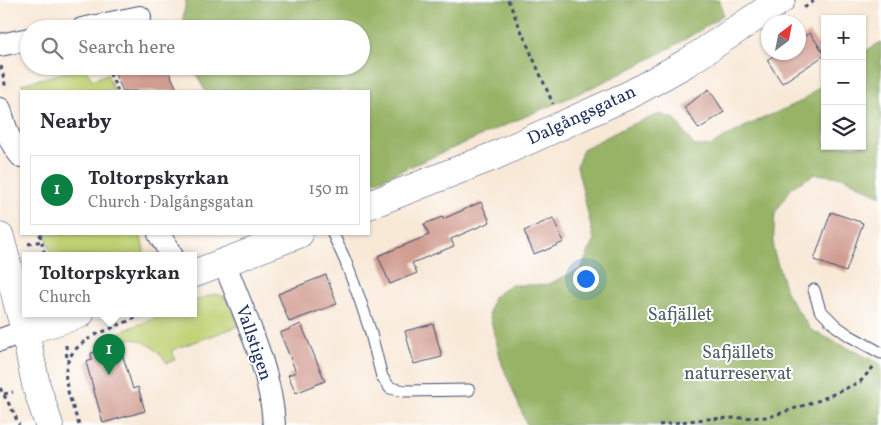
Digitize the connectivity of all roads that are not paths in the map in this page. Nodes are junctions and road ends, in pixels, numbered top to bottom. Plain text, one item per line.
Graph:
1 (781, 0) edge
2 (140, 17) dead end
3 (126, 20) edge
4 (20, 41) edge
5 (0, 45) edge
6 (0, 109) edge
7 (20, 155) edge
8 (370, 205) edge
9 (160, 235) edge
10 (296, 235) edge
11 (332, 235) edge
12 (0, 237) edge
13 (170, 252) edge
14 (224, 262) junction
15 (197, 272) edge
16 (814, 290) dead end
17 (71, 317) edge
18 (12, 336) edge
19 (881, 353) edge
20 (469, 390) dead end
21 (49, 425) edge
22 (274, 425) edge

1 - 8 street, Dalgångsgatan
2 - 3 street
4 - 5 street
6 - 7 street
9 - 13 street
10 - 14 street
11 - 20 lane
12 - 18 street
14 - 15 street
14 - 22 street, Vallstigen
16 - 19 lane
17 - 18 street
18 - 21 street

